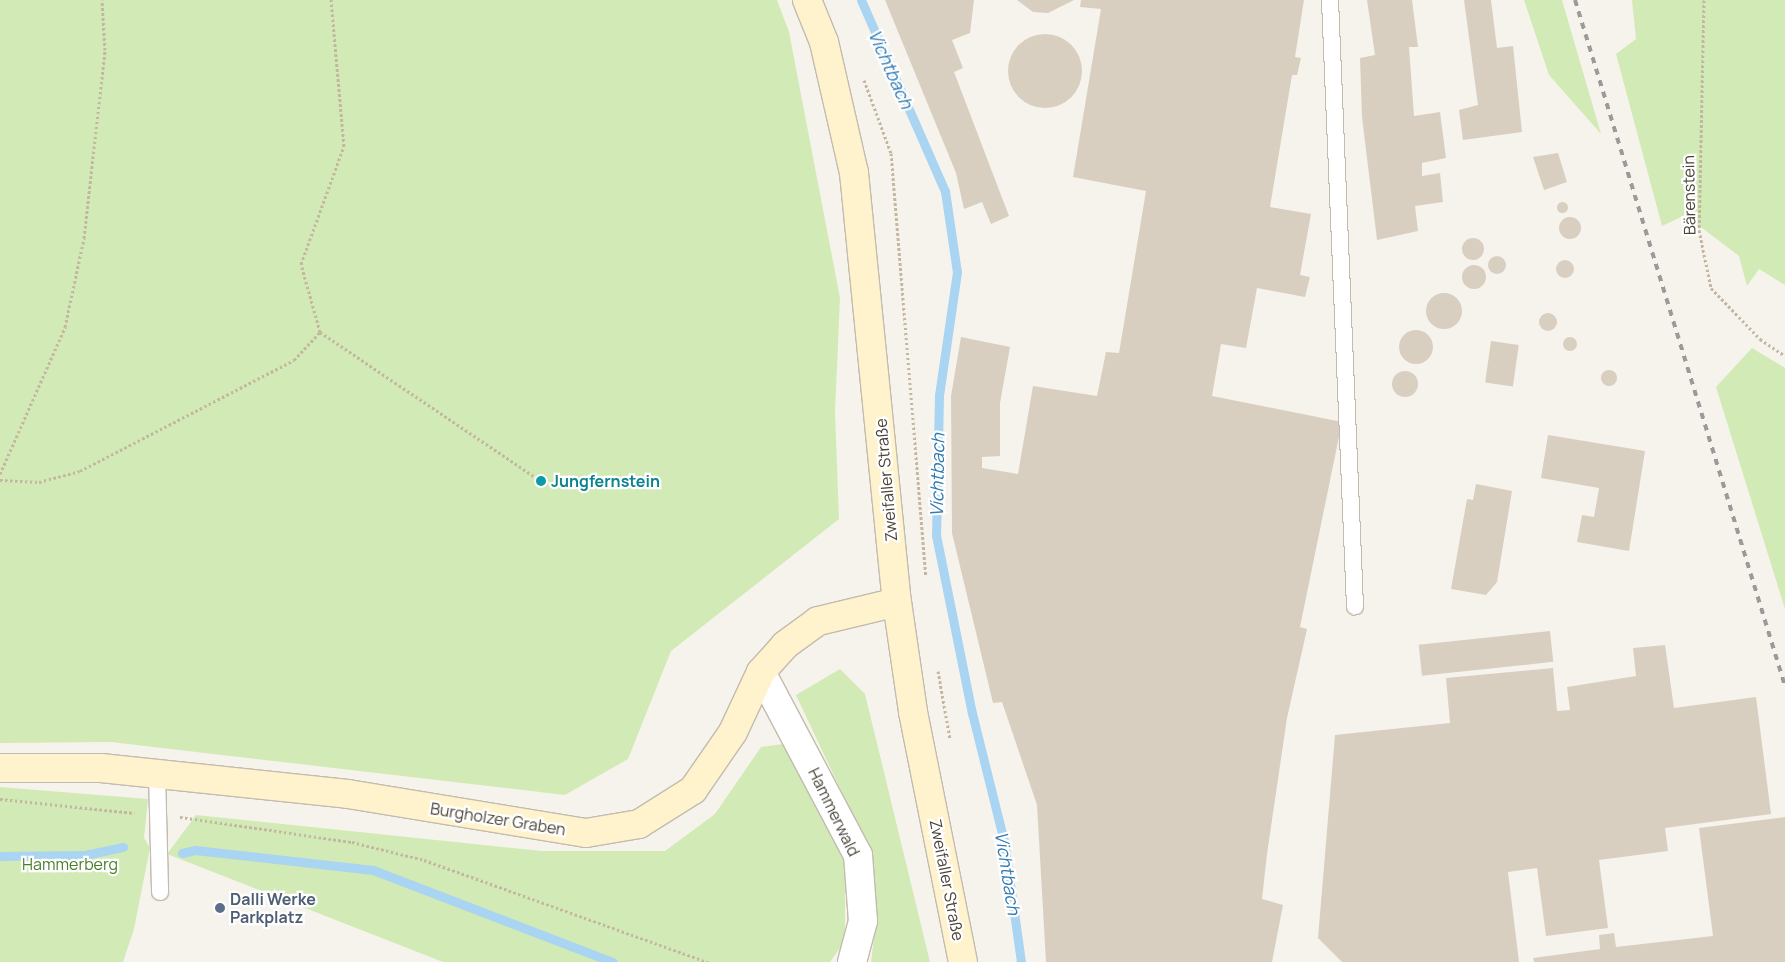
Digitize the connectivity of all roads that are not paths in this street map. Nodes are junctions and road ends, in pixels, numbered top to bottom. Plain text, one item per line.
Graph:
1 (806, 0) edge
2 (1330, 0) edge
3 (897, 602) junction
4 (1355, 606) dead end
5 (761, 672) junction
6 (0, 768) edge
7 (157, 774) junction
8 (160, 892) dead end
9 (852, 962) edge
10 (963, 962) edge

1 - 3 main road, Zweifaller Straße
2 - 4 lane
3 - 5 main road, Burgholzer Graben
3 - 10 main road, Zweifaller Straße
5 - 7 main road, Burgholzer Graben
5 - 9 street, Hammerwald
6 - 7 main road, Burgholzer Graben
7 - 8 lane

